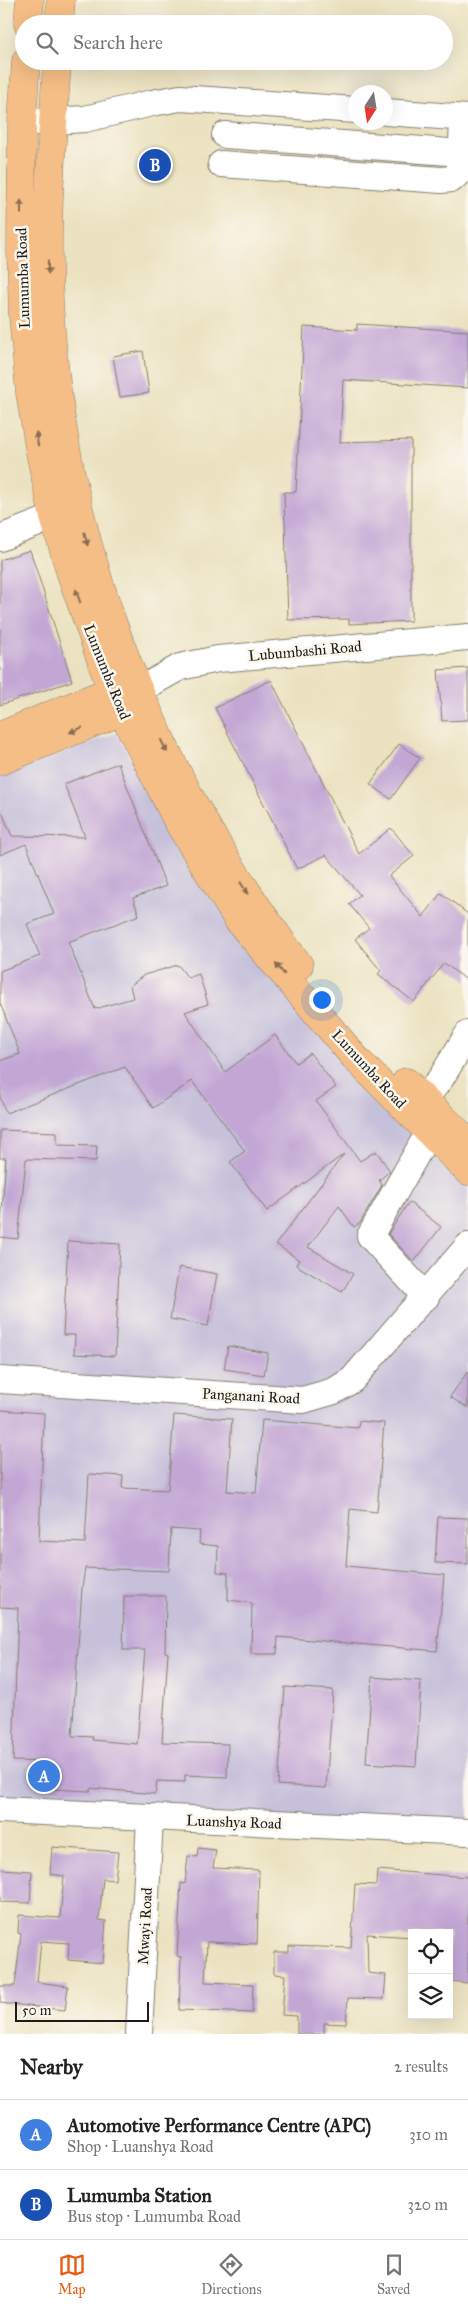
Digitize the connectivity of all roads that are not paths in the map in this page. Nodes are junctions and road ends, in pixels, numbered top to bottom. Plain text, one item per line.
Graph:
1 (30, 0) edge
2 (60, 0) edge
3 (29, 15) edge
4 (59, 15) edge
5 (25, 70) edge
6 (56, 70) edge
7 (348, 109) edge
8 (393, 113) edge
9 (466, 118) edge
10 (22, 123) junction
11 (53, 123) junction
12 (225, 135) dead end
13 (462, 153) junction
14 (221, 164) dead end
15 (54, 517) junction
16 (0, 538) edge
17 (468, 637) edge
18 (131, 694) junction
19 (0, 736) edge
20 (0, 761) edge
21 (468, 1034) edge
22 (424, 1100) junction
23 (429, 1132) junction
24 (468, 1142) edge
25 (468, 1171) edge
26 (468, 1246) edge
27 (426, 1297) junction
28 (0, 1380) edge
29 (0, 1810) edge
30 (150, 1818) junction
31 (468, 1832) edge
32 (139, 2034) edge

1 - 3 main road
2 - 4 main road
5 - 10 main road, Lumumba Road
6 - 11 main road, Lumumba Road
7 - 11 street
8 - 9 street
9 - 13 street
10 - 11 street
15 -> 10 main road, Lumumba Road
11 -> 18 main road, Lumumba Road
12 - 13 street
13 - 14 street
15 - 16 street
18 -> 15 main road, Lumumba Road
17 - 18 street, Lubumbashi Road
18 - 19 main road
18 -> 20 main road
18 -> 22 main road, Lumumba Road
23 -> 18 main road, Lumumba Road
21 - 22 street
22 - 24 main road, Lumumba Road
23 - 25 main road, Lumumba Road
23 - 27 street
26 - 27 street, Panganani Road
27 - 28 street, Panganani Road
29 - 30 street, Luanshya Road
30 - 31 street, Luanshya Road
30 - 32 street, Mwayi Road

